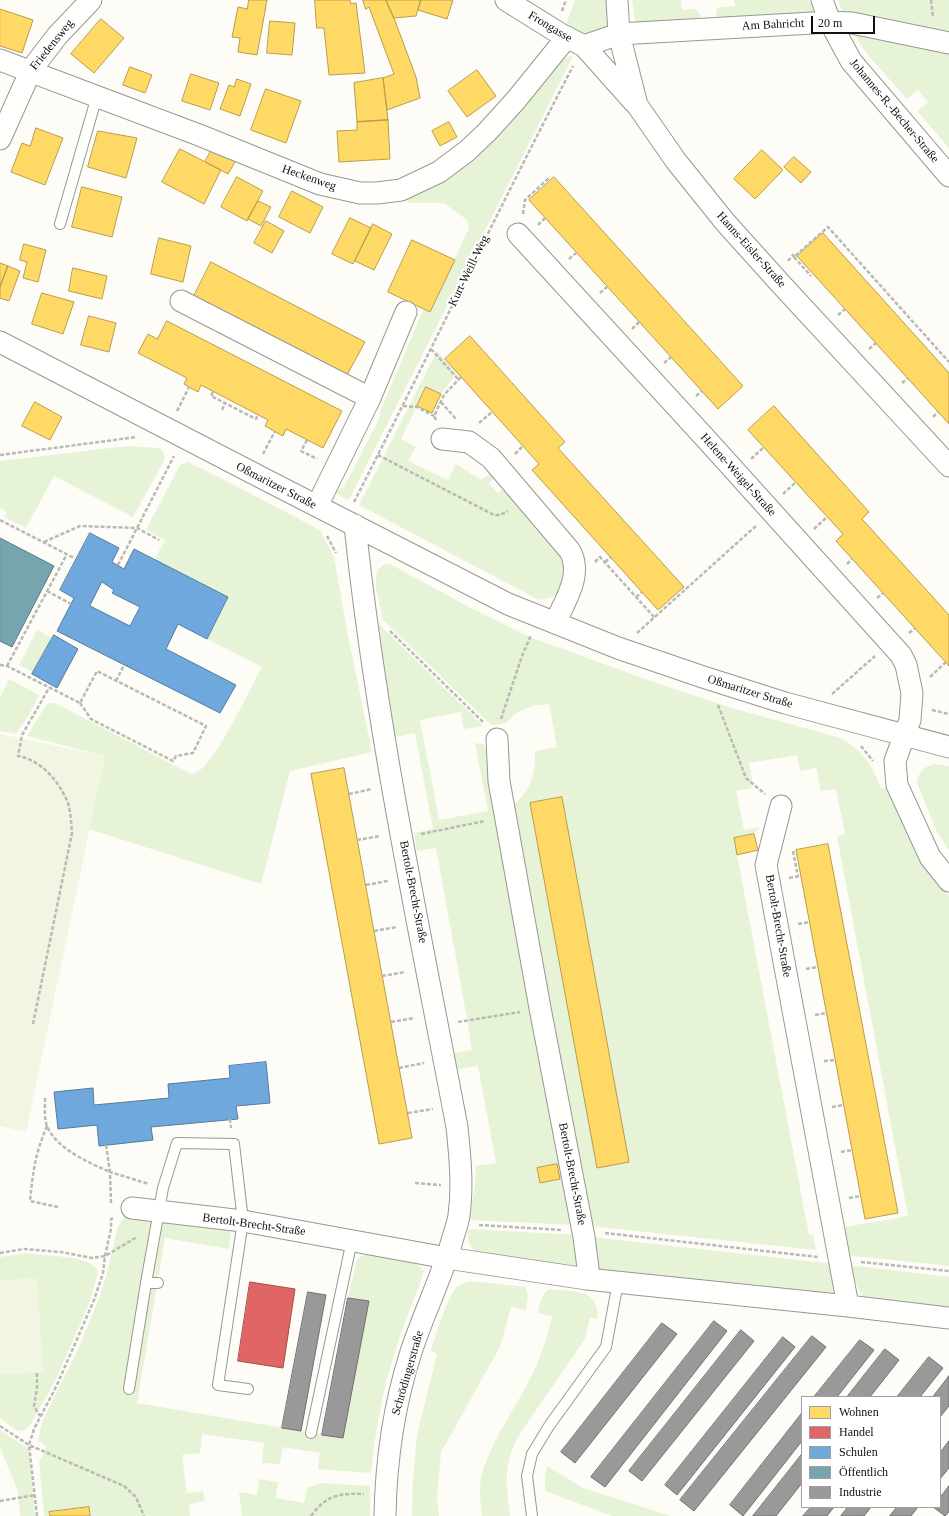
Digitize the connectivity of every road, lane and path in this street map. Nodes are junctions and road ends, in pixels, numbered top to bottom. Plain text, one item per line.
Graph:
1 (91, 0) edge
2 (506, 0) edge
3 (618, 0) edge
4 (822, 0) edge
5 (931, 0) edge
6 (830, 22) junction
7 (934, 22) dead end
8 (619, 34) junction
9 (575, 42) junction
10 (949, 43) edge
11 (0, 60) edge
12 (31, 70) junction
13 (97, 96) junction
14 (637, 105) junction
15 (0, 139) edge
16 (949, 176) edge
17 (60, 224) dead end
18 (518, 234) dead end
19 (794, 257) junction
20 (784, 264) dead end
21 (811, 276) dead end
22 (181, 301) dead end
23 (406, 312) dead end
24 (0, 342) edge
25 (431, 349) junction
26 (949, 362) edge
27 (189, 387) dead end
28 (213, 392) dead end
29 (370, 398) junction
30 (225, 403) junction
31 (235, 403) dead end
32 (403, 406) junction
33 (233, 407) junction
34 (222, 410) dead end
35 (258, 414) dead end
36 (174, 415) dead end
37 (275, 431) dead end
38 (142, 437) dead end
39 (183, 438) junction
40 (307, 440) dead end
41 (442, 440) dead end
42 (0, 455) edge
43 (378, 455) junction
44 (261, 459) dead end
45 (949, 466) edge
46 (335, 469) junction
47 (524, 497) junction
48 (356, 498) dead end
49 (317, 506) junction
50 (0, 520) edge
51 (355, 525) junction
52 (137, 528) junction
53 (753, 528) dead end
54 (325, 532) dead end
55 (159, 540) dead end
56 (44, 542) junction
57 (66, 554) junction
58 (336, 554) dead end
59 (600, 557) dead end
60 (74, 558) dead end
61 (611, 558) dead end
62 (605, 562) junction
63 (118, 566) dead end
64 (47, 591) junction
65 (642, 592) dead end
66 (636, 597) junction
67 (71, 604) dead end
68 (654, 617) junction
69 (366, 620) junction
70 (555, 623) junction
71 (636, 633) dead end
72 (532, 634) dead end
73 (890, 642) junction
74 (0, 665) edge
75 (124, 665) dead end
76 (7, 666) junction
77 (116, 681) junction
78 (49, 688) junction
79 (716, 698) dead end
80 (827, 699) dead end
81 (507, 700) dead end
82 (80, 703) junction
83 (904, 736) junction
84 (497, 738) joint
85 (949, 747) edge
86 (374, 788) dead end
87 (349, 794) dead end
88 (781, 806) joint
89 (505, 816) junction
90 (393, 837) junction
91 (357, 840) dead end
92 (392, 880) dead end
93 (949, 881) edge
94 (366, 885) dead end
95 (400, 926) dead end
96 (374, 931) dead end
97 (409, 972) dead end
98 (382, 976) dead end
99 (540, 1008) junction
100 (417, 1017) dead end
101 (391, 1022) dead end
102 (33, 1024) dead end
103 (438, 1026) junction
104 (426, 1063) dead end
105 (400, 1068) dead end
106 (45, 1098) dead end
107 (434, 1108) dead end
108 (408, 1113) dead end
109 (47, 1126) junction
110 (106, 1145) dead end
111 (110, 1172) junction
112 (415, 1183) dead end
113 (448, 1186) dead end
114 (164, 1188) junction
115 (111, 1204) dead end
116 (58, 1207) dead end
117 (132, 1208) joint
118 (111, 1211) dead end
119 (111, 1219) junction
120 (159, 1219) junction
121 (243, 1221) junction
122 (476, 1225) dead end
123 (583, 1231) junction
124 (352, 1240) junction
125 (0, 1253) edge
126 (105, 1256) junction
127 (447, 1258) junction
128 (839, 1259) junction
129 (949, 1271) edge
130 (587, 1279) junction
131 (618, 1282) junction
132 (146, 1283) junction
133 (158, 1283) dead end
134 (848, 1306) junction
135 (949, 1318) edge
136 (37, 1373) dead end
137 (129, 1389) dead end
138 (248, 1389) dead end
139 (40, 1416) junction
140 (0, 1426) edge
141 (311, 1433) dead end
142 (30, 1445) junction
143 (366, 1494) dead end
144 (35, 1495) junction
145 (0, 1501) edge
146 (37, 1516) edge
147 (144, 1516) edge
148 (312, 1516) edge
149 (385, 1516) edge
150 (532, 1516) edge

1 - 12 street, Friedensweg
2 - 9 street, Frongasse
3 - 8 street, Hanns-Eisler-Straße
4 - 6 street, Johannes-R.-Becher-Straße
5 - 7 path
6 - 8 street, Am Bahricht
6 - 10 street, Am Bahricht
6 - 16 street, Johannes-R.-Becher-Straße
8 - 9 street, Frongasse
8 - 14 street, Hanns-Eisler-Straße
9 - 13 street, Heckenweg
9 - 14 street
9 - 25 path, Kurt-Weill-Weg
11 - 12 street, Heckenweg
12 - 13 street, Heckenweg
12 - 15 street, Friedensweg
13 - 17 lane
14 - 45 street, Hanns-Eisler-Straße
18 - 73 street, Helene-Weigel-Straße
19 - 20 path
19 - 21 path
19 - 26 path
22 - 29 street
23 - 29 street
24 - 39 street, Oßmaritzer Straße
25 - 32 path, Kurt-Weill-Weg
25 - 32 path
27 - 36 path
28 - 30 path
29 - 46 street
30 - 33 path
30 - 34 path
31 - 33 path
32 - 43 path, Kurt-Weill-Weg
33 - 35 path
37 - 44 path
38 - 42 path
39 - 49 street, Oßmaritzer Straße
39 - 52 path
40 - 46 path
41 - 47 street
43 - 47 path
43 - 48 path, Kurt-Weill-Weg
46 - 49 street
47 - 70 street
49 - 51 street, Oßmaritzer Straße
50 - 56 path
51 - 69 street, Bertolt-Brecht-Straße
51 - 70 street, Oßmaritzer Straße
52 - 55 path
52 - 56 path
52 - 63 path
53 - 68 path
54 - 58 path
56 - 57 path
57 - 60 path
57 - 64 path
59 - 62 path
61 - 62 path
62 - 66 path
64 - 67 path
64 - 76 path
65 - 66 path
66 - 68 path
68 - 71 path
69 - 84 path
69 - 90 street, Bertolt-Brecht-Straße
70 - 83 street, Oßmaritzer Straße
72 - 81 path
73 - 80 path
73 - 83 street, Helene-Weigel-Straße
74 - 76 path
75 - 77 path
76 - 78 path
77 - 82 path
77 - 82 path
78 - 82 path
78 - 102 path
79 - 88 path
83 - 85 street, Oßmaritzer Straße
83 - 93 street
84 - 89 street, Bertolt-Brecht-Straße
86 - 87 path
88 - 128 street, Bertolt-Brecht-Straße
89 - 90 path
89 - 99 street, Bertolt-Brecht-Straße
90 - 91 path
90 - 103 street, Bertolt-Brecht-Straße
92 - 94 path
95 - 96 path
97 - 98 path
99 - 103 path
99 - 123 street, Bertolt-Brecht-Straße
100 - 101 path
103 - 127 street, Bertolt-Brecht-Straße
104 - 105 path
106 - 109 path
107 - 108 path
109 - 111 path
109 - 116 path
110 - 111 path
111 - 114 path
111 - 115 path
112 - 113 path
114 - 120 lane
114 - 121 lane
117 - 119 path
117 - 120 street, Bertolt-Brecht-Straße
118 - 119 path
119 - 126 path
120 - 121 street, Bertolt-Brecht-Straße
120 - 126 path
120 - 132 lane
121 - 124 street, Bertolt-Brecht-Straße
121 - 138 lane
122 - 123 path
123 - 128 path
123 - 130 street, Bertolt-Brecht-Straße
124 - 127 street, Bertolt-Brecht-Straße
124 - 141 lane
125 - 126 path
126 - 139 path
127 - 130 street, Bertolt-Brecht-Straße
127 - 149 street, Schrödingerstraße
128 - 129 path
128 - 134 street, Bertolt-Brecht-Straße
130 - 131 street, Bertolt-Brecht-Straße
131 - 134 street, Bertolt-Brecht-Straße
131 - 150 lane
132 - 133 lane
132 - 137 lane
134 - 135 street, Bertolt-Brecht-Straße
136 - 139 path
139 - 142 path
140 - 142 path
142 - 144 path
142 - 147 path
143 - 148 path
144 - 145 path
144 - 146 path

